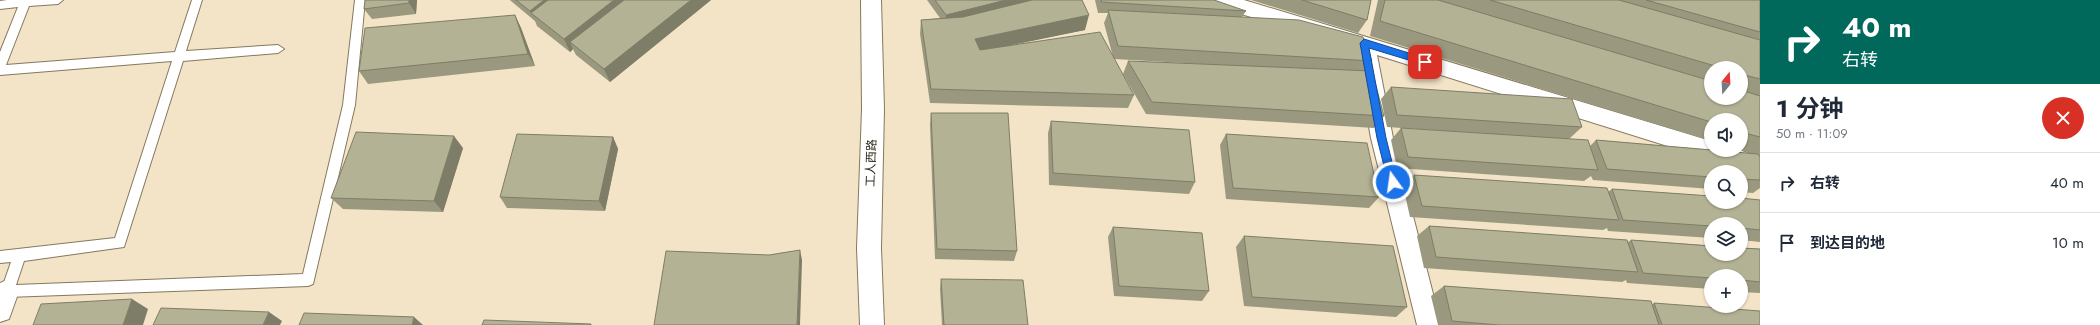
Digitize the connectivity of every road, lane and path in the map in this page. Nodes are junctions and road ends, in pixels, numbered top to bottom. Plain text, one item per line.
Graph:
1 (58, 0) edge
2 (197, 0) edge
3 (360, 0) edge
4 (871, 0) edge
5 (1218, 0) edge
6 (25, 2) junction
7 (0, 5) edge
8 (1364, 43) junction
9 (278, 50) dead end
10 (179, 57) junction
11 (0, 66) edge
12 (0, 70) edge
13 (1760, 166) edge
14 (20, 256) junction
15 (0, 257) edge
16 (3, 301) edge
17 (872, 325) edge
18 (1429, 325) edge

1 - 6 lane
2 - 10 lane
3 - 16 lane
4 - 17 street, 工人西路
5 - 8 street
6 - 7 lane
6 - 11 lane
8 - 13 street
8 - 18 street
9 - 10 lane
10 - 12 lane
10 - 14 lane
14 - 15 lane
14 - 16 lane

